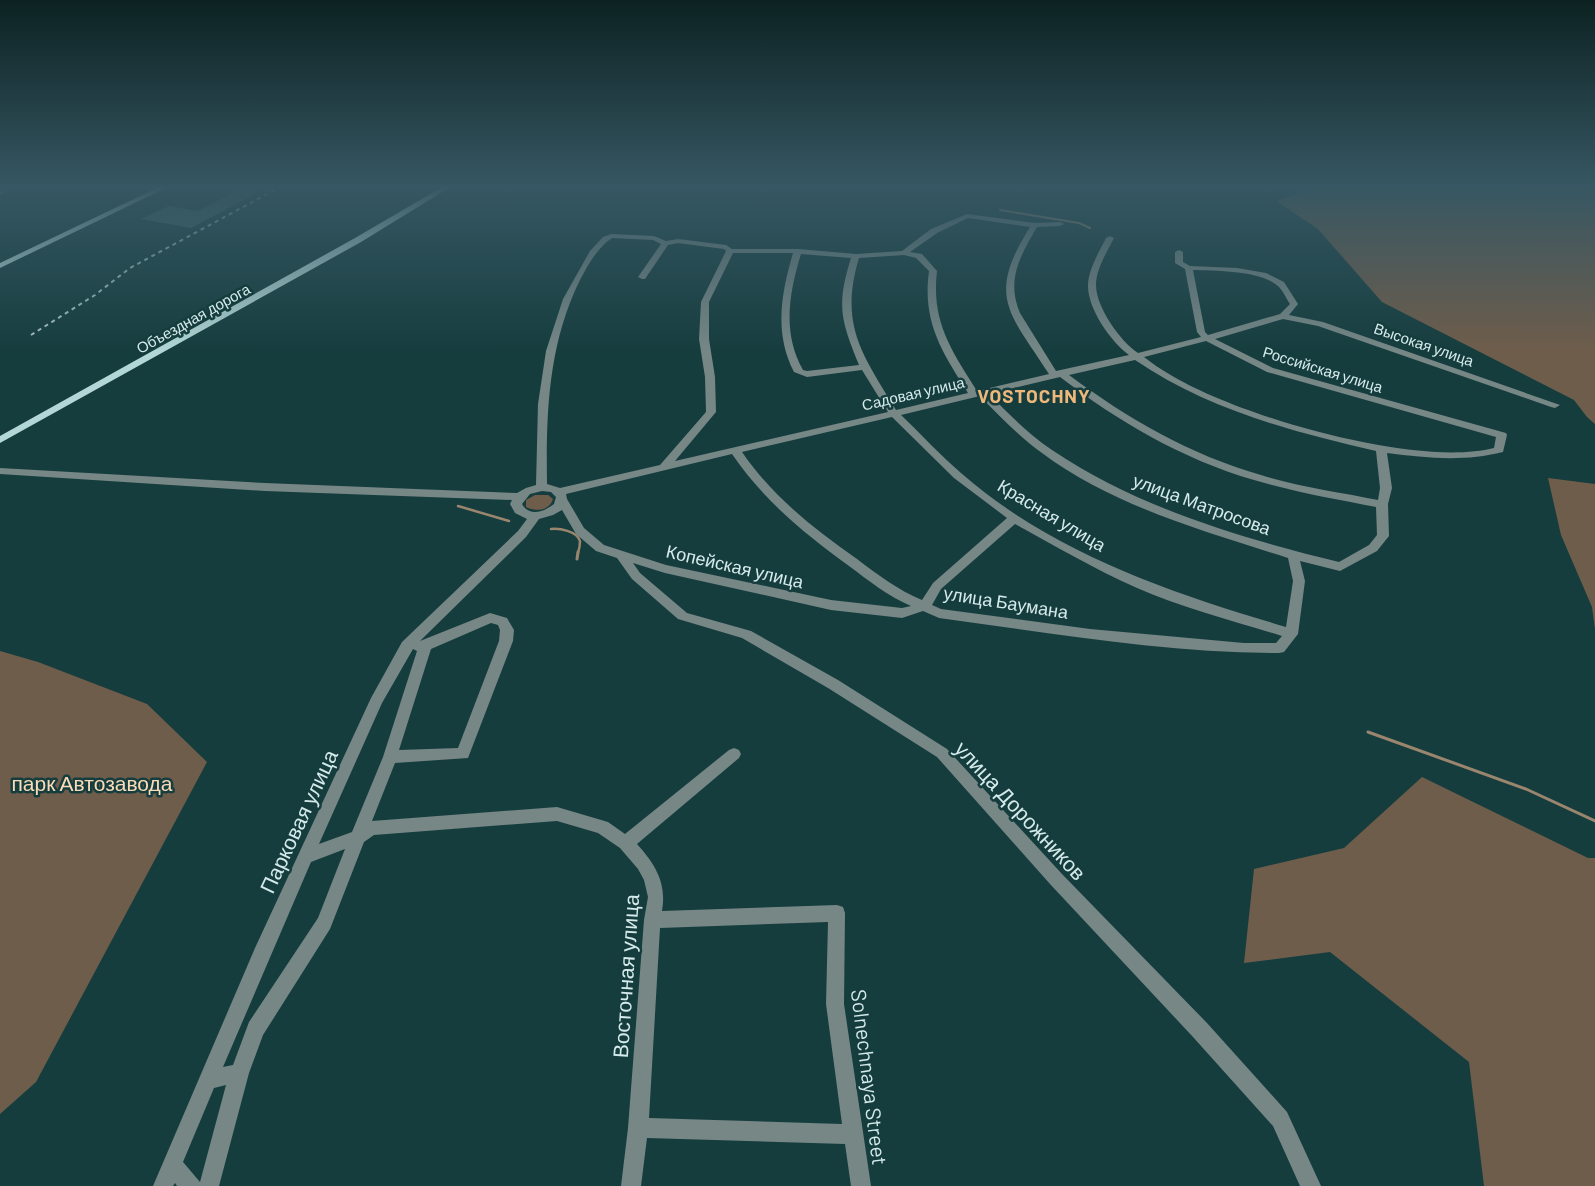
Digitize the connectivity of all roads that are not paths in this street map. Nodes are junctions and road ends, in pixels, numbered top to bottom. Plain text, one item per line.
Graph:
1 (51, 241) edge
2 (355, 241) edge
3 (604, 241) edge
4 (661, 241) edge
5 (676, 241) edge
6 (681, 241) edge
7 (920, 241) edge
8 (1026, 241) edge
9 (1109, 241) edge
10 (665, 243) junction
11 (730, 251) junction
12 (798, 251) junction
13 (1179, 252) dead end
14 (904, 253) junction
15 (856, 256) junction
16 (0, 266) edge
17 (1189, 268) junction
18 (642, 276) dead end
19 (1278, 317) junction
20 (1206, 338) junction
21 (1134, 357) junction
22 (866, 367) junction
23 (1057, 374) junction
24 (978, 393) junction
25 (1555, 405) dead end
26 (893, 412) junction
27 (0, 440) edge
28 (1381, 449) junction
29 (736, 452) junction
30 (663, 468) junction
31 (0, 471) edge
32 (542, 487) junction
33 (560, 496) junction
34 (519, 497) junction
35 (1382, 504) junction
36 (535, 516) junction
37 (1014, 518) junction
38 (1293, 554) junction
39 (621, 555) junction
40 (925, 606) junction
41 (1291, 634) junction
42 (734, 754) dead end
43 (390, 757) junction
44 (360, 836) junction
45 (626, 843) junction
46 (304, 857) junction
47 (652, 920) junction
48 (239, 1073) junction
49 (208, 1080) junction
50 (638, 1128) junction
51 (854, 1134) junction
52 (172, 1164) junction
53 (163, 1186) edge
54 (191, 1186) edge
55 (209, 1186) edge
56 (631, 1186) edge
57 (861, 1186) edge
58 (1311, 1186) edge

1 - 16 main road
2 - 27 main road, Объездная дорога
3 - 32 street
4 - 10 street
5 - 10 street
6 - 11 street
7 - 14 street
8 - 23 street
9 - 21 street
10 - 18 street
11 - 12 street
11 - 30 street
12 - 15 street
12 - 22 street
13 - 17 street
14 - 15 street
14 - 24 street, улица Матросова
15 - 22 street, Красная улица
17 - 19 street
17 - 20 street
19 - 20 street, Садовая улица
19 - 25 street, Высокая улица
20 - 21 street, Садовая улица
20 - 28 street, Российская улица
21 - 23 street, Садовая улица
21 - 28 street
22 - 26 street, Красная улица
23 - 24 street, Садовая улица
23 - 35 street
24 - 26 street, Садовая улица
24 - 38 street, улица Матросова
26 - 29 street, Садовая улица
26 - 37 street, Красная улица
28 - 35 street, улица Матросова
29 - 30 street, Садовая улица
29 - 40 street, улица Баумана
30 - 33 street, Садовая улица
31 - 34 street
32 - 33 street
32 - 34 street
33 - 36 street
33 - 39 street, Копейская улица
34 - 36 street
35 - 38 street, улица Матросова
36 - 46 street, Парковая улица
37 - 40 street
37 - 41 street, Красная улица
38 - 41 street
39 - 40 street, Копейская улица
39 - 58 street, улица Дорожников
40 - 41 street, улица Баумана
42 - 45 street
43 - 43 street
43 - 44 street
44 - 45 street, Восточная улица
44 - 46 street, Восточная улица
44 - 48 street
45 - 47 street, Восточная улица
46 - 49 street, Парковая улица
47 - 50 street, Восточная улица
47 - 51 street, Solnechnaya Street
48 - 49 street
48 - 55 street
49 - 52 street, Парковая улица
50 - 51 street
50 - 56 street, Восточная улица
51 - 57 street, Solnechnaya Street
52 - 53 street, Парковая улица
52 - 54 street

